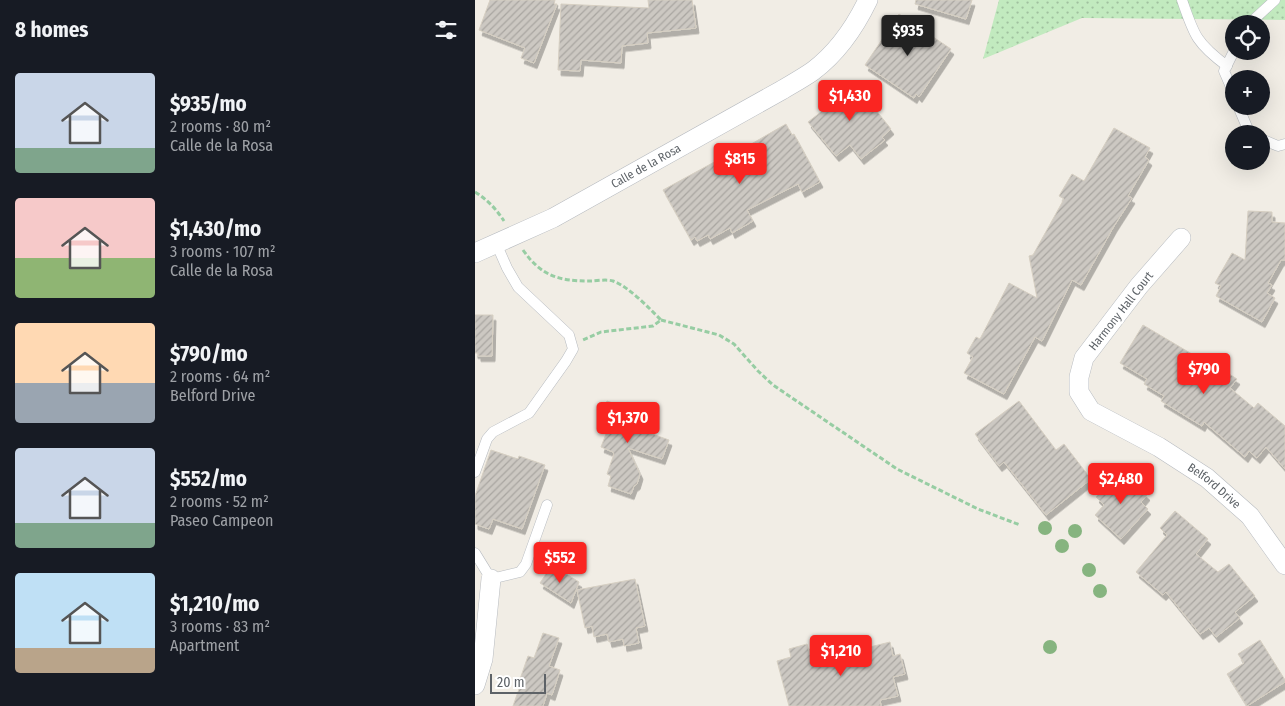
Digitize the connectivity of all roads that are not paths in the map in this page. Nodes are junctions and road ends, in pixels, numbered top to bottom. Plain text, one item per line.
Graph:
1 (868, 0) edge
2 (1182, 0) edge
3 (1275, 0) edge
4 (1259, 15) edge
5 (1230, 60) edge
6 (1227, 66) junction
7 (1225, 72) edge
8 (1270, 143) edge
9 (1285, 144) edge
10 (1181, 238) dead end
11 (496, 244) junction
12 (475, 253) edge
13 (1079, 392) joint
14 (475, 472) edge
15 (547, 506) dead end
16 (475, 553) edge
17 (1285, 565) edge
18 (491, 579) junction
19 (475, 685) edge

1 - 11 street, Calle de la Rosa
2 - 6 lane
3 - 4 lane
5 - 6 lane
6 - 7 lane
8 - 9 lane
10 - 13 street, Harmony Hall Court
11 - 12 street, Calle de la Rosa
11 - 14 lane
13 - 17 street, Belford Drive
15 - 18 lane
16 - 18 lane
18 - 19 street

